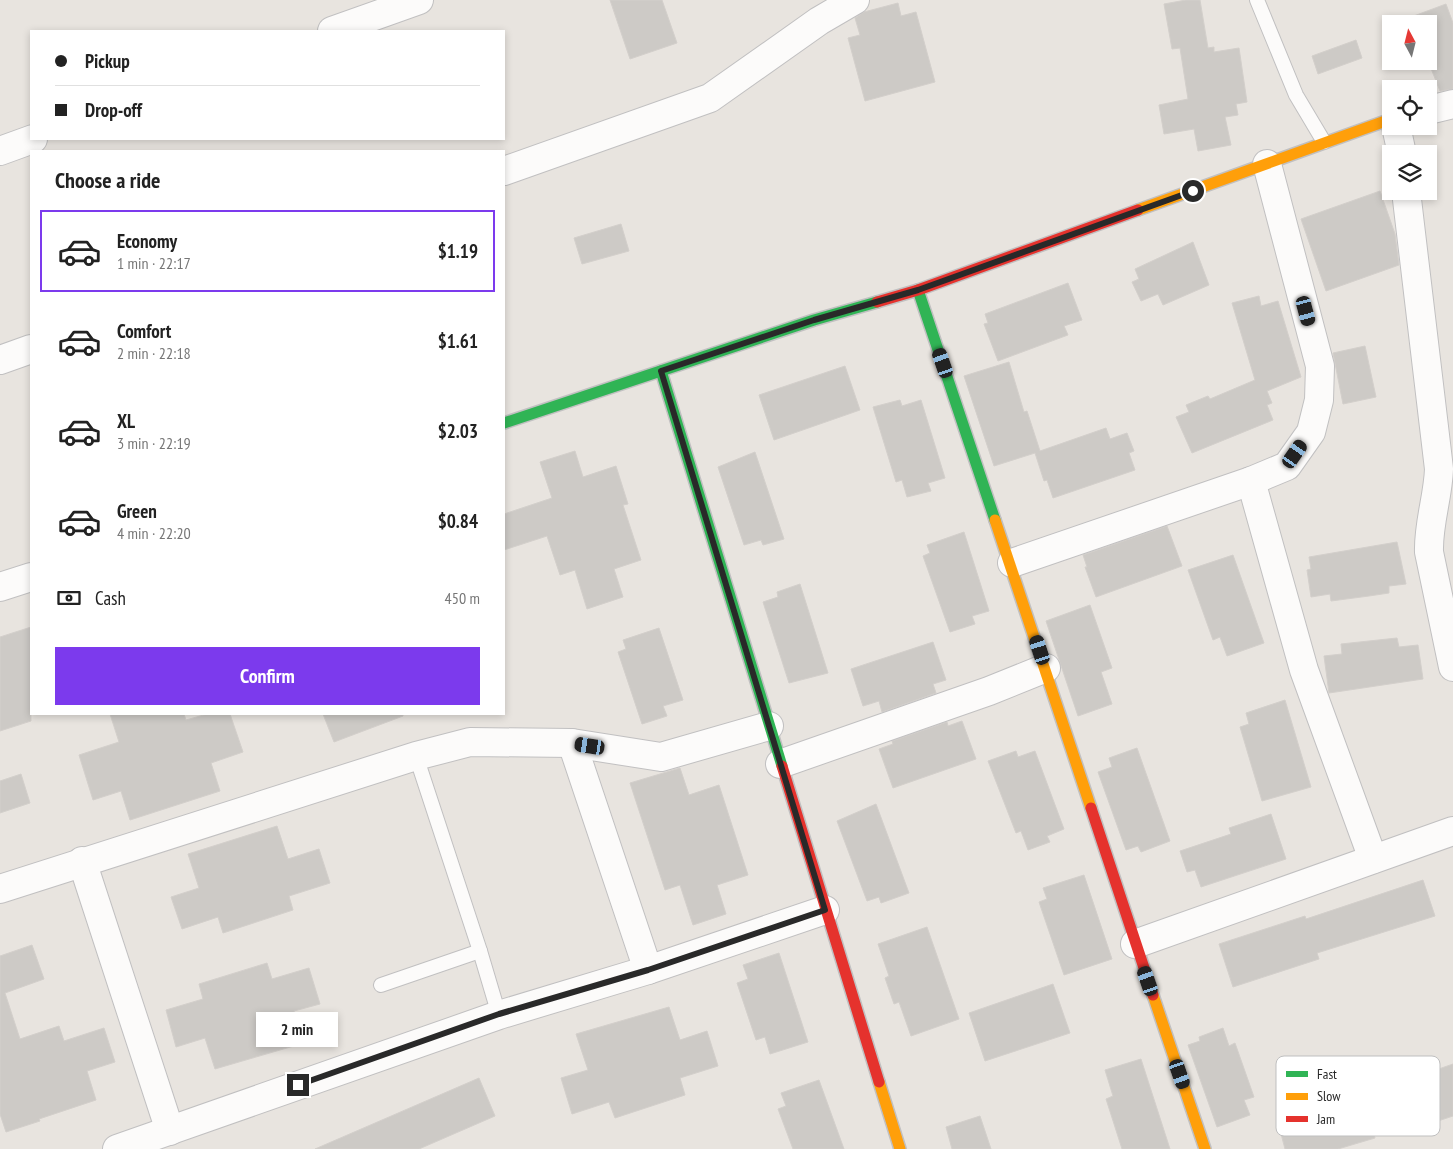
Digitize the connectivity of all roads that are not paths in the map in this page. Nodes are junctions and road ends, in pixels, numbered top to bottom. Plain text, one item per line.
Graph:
1 (419, 0) edge
2 (855, 0) edge
3 (1257, 0) edge
4 (335, 30) edge
5 (1453, 104) edge
6 (1437, 108) edge
7 (1382, 122) edge
8 (30, 140) edge
9 (1324, 142) junction
10 (0, 151) edge
11 (1267, 164) junction
12 (505, 170) edge
13 (1407, 200) edge
14 (918, 290) junction
15 (30, 349) edge
16 (0, 360) edge
17 (661, 371) junction
18 (505, 423) edge
19 (1250, 481) junction
20 (1012, 563) junction
21 (30, 577) edge
22 (0, 587) edge
23 (1453, 666) edge
24 (1046, 668) junction
25 (769, 726) junction
26 (572, 743) junction
27 (416, 756) junction
28 (780, 764) junction
29 (1453, 831) edge
30 (1373, 859) junction
31 (82, 861) junction
32 (0, 889) edge
33 (825, 910) junction
34 (1135, 944) junction
35 (480, 951) junction
36 (648, 970) junction
37 (381, 985) dead end
38 (499, 1014) junction
39 (170, 1130) junction
40 (117, 1149) edge
41 (900, 1149) edge
42 (1205, 1149) edge

1 - 4 street
2 - 12 street
3 - 9 lane
5 - 6 street
7 - 9 street
8 - 10 street
9 - 11 street
11 - 14 street
11 - 19 street
13 - 23 street
14 - 17 street
14 - 20 street
15 - 16 street
17 - 18 street
17 - 25 street
19 - 20 street
19 - 30 street
20 - 24 street
21 - 22 street
24 - 28 street
24 - 34 street
25 - 26 street
25 - 28 street
26 - 27 street
26 - 36 street
27 - 31 street
27 - 35 lane
28 - 33 street
29 - 30 street
30 - 34 street
31 - 32 street
31 - 39 street
33 - 36 street
33 - 41 street
34 - 42 street
35 - 37 lane
35 - 38 lane
36 - 38 street
38 - 39 street
39 - 40 street

